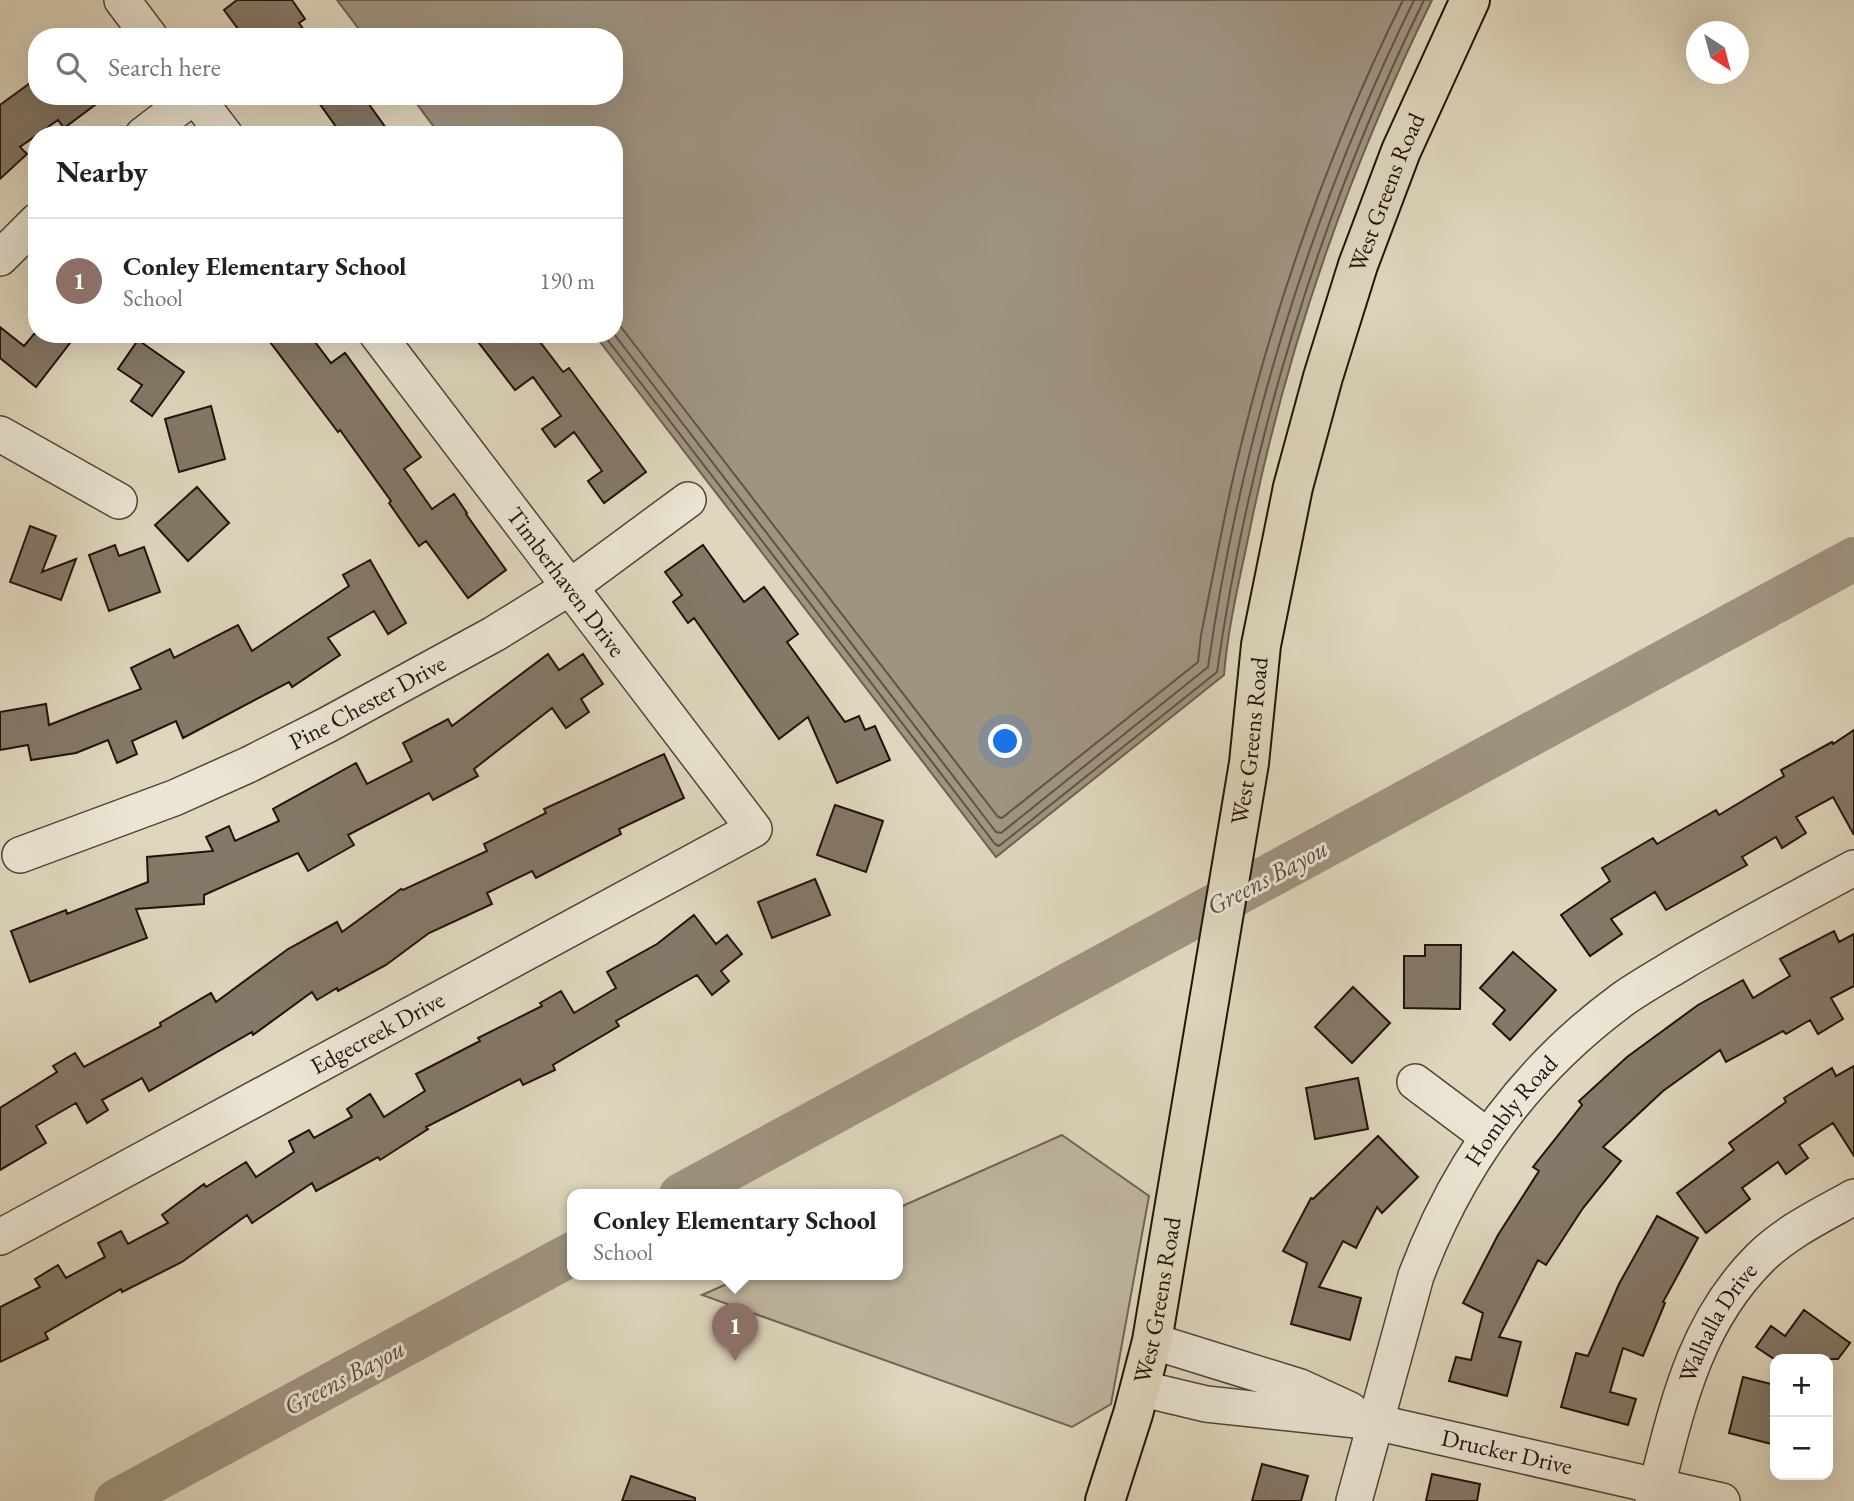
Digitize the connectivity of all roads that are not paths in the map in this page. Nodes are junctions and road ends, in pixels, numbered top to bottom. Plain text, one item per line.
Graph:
1 (122, 0) edge
2 (1470, 0) edge
3 (143, 28) edge
4 (183, 105) edge
5 (202, 105) edge
6 (155, 126) edge
7 (218, 126) edge
8 (28, 230) edge
9 (0, 258) edge
10 (384, 343) edge
11 (0, 434) edge
12 (688, 500) dead end
13 (120, 501) dead end
14 (570, 587) junction
15 (754, 829) joint
16 (20, 855) dead end
17 (1854, 867) edge
18 (1415, 1082) dead end
19 (1487, 1136) junction
20 (1854, 1197) edge
21 (0, 1237) edge
22 (1152, 1341) junction
23 (1139, 1388) junction
24 (1375, 1422) junction
25 (1655, 1494) edge
26 (1105, 1501) edge
27 (1354, 1501) edge
28 (1722, 1501) edge

1 - 3 street
2 - 22 main road, West Greens Road
4 - 6 street
5 - 7 street
8 - 9 street
10 - 14 street, Timberhaven Drive
11 - 13 street
12 - 14 street, Pine Chester Drive
14 - 15 street, Timberhaven Drive
14 - 16 street, Pine Chester Drive
15 - 21 street, Edgecreek Drive
17 - 19 street, Hombly Road
18 - 19 street
19 - 24 street, Hombly Road
20 - 25 street, Walhalla Drive
22 - 23 main road, West Greens Road
22 - 24 street, Drucker Drive
23 - 24 street, Drucker Drive
23 - 26 main road, West Greens Road
24 - 25 street, Drucker Drive
24 - 27 street, Hombly Road
25 - 28 street, Drucker Drive

